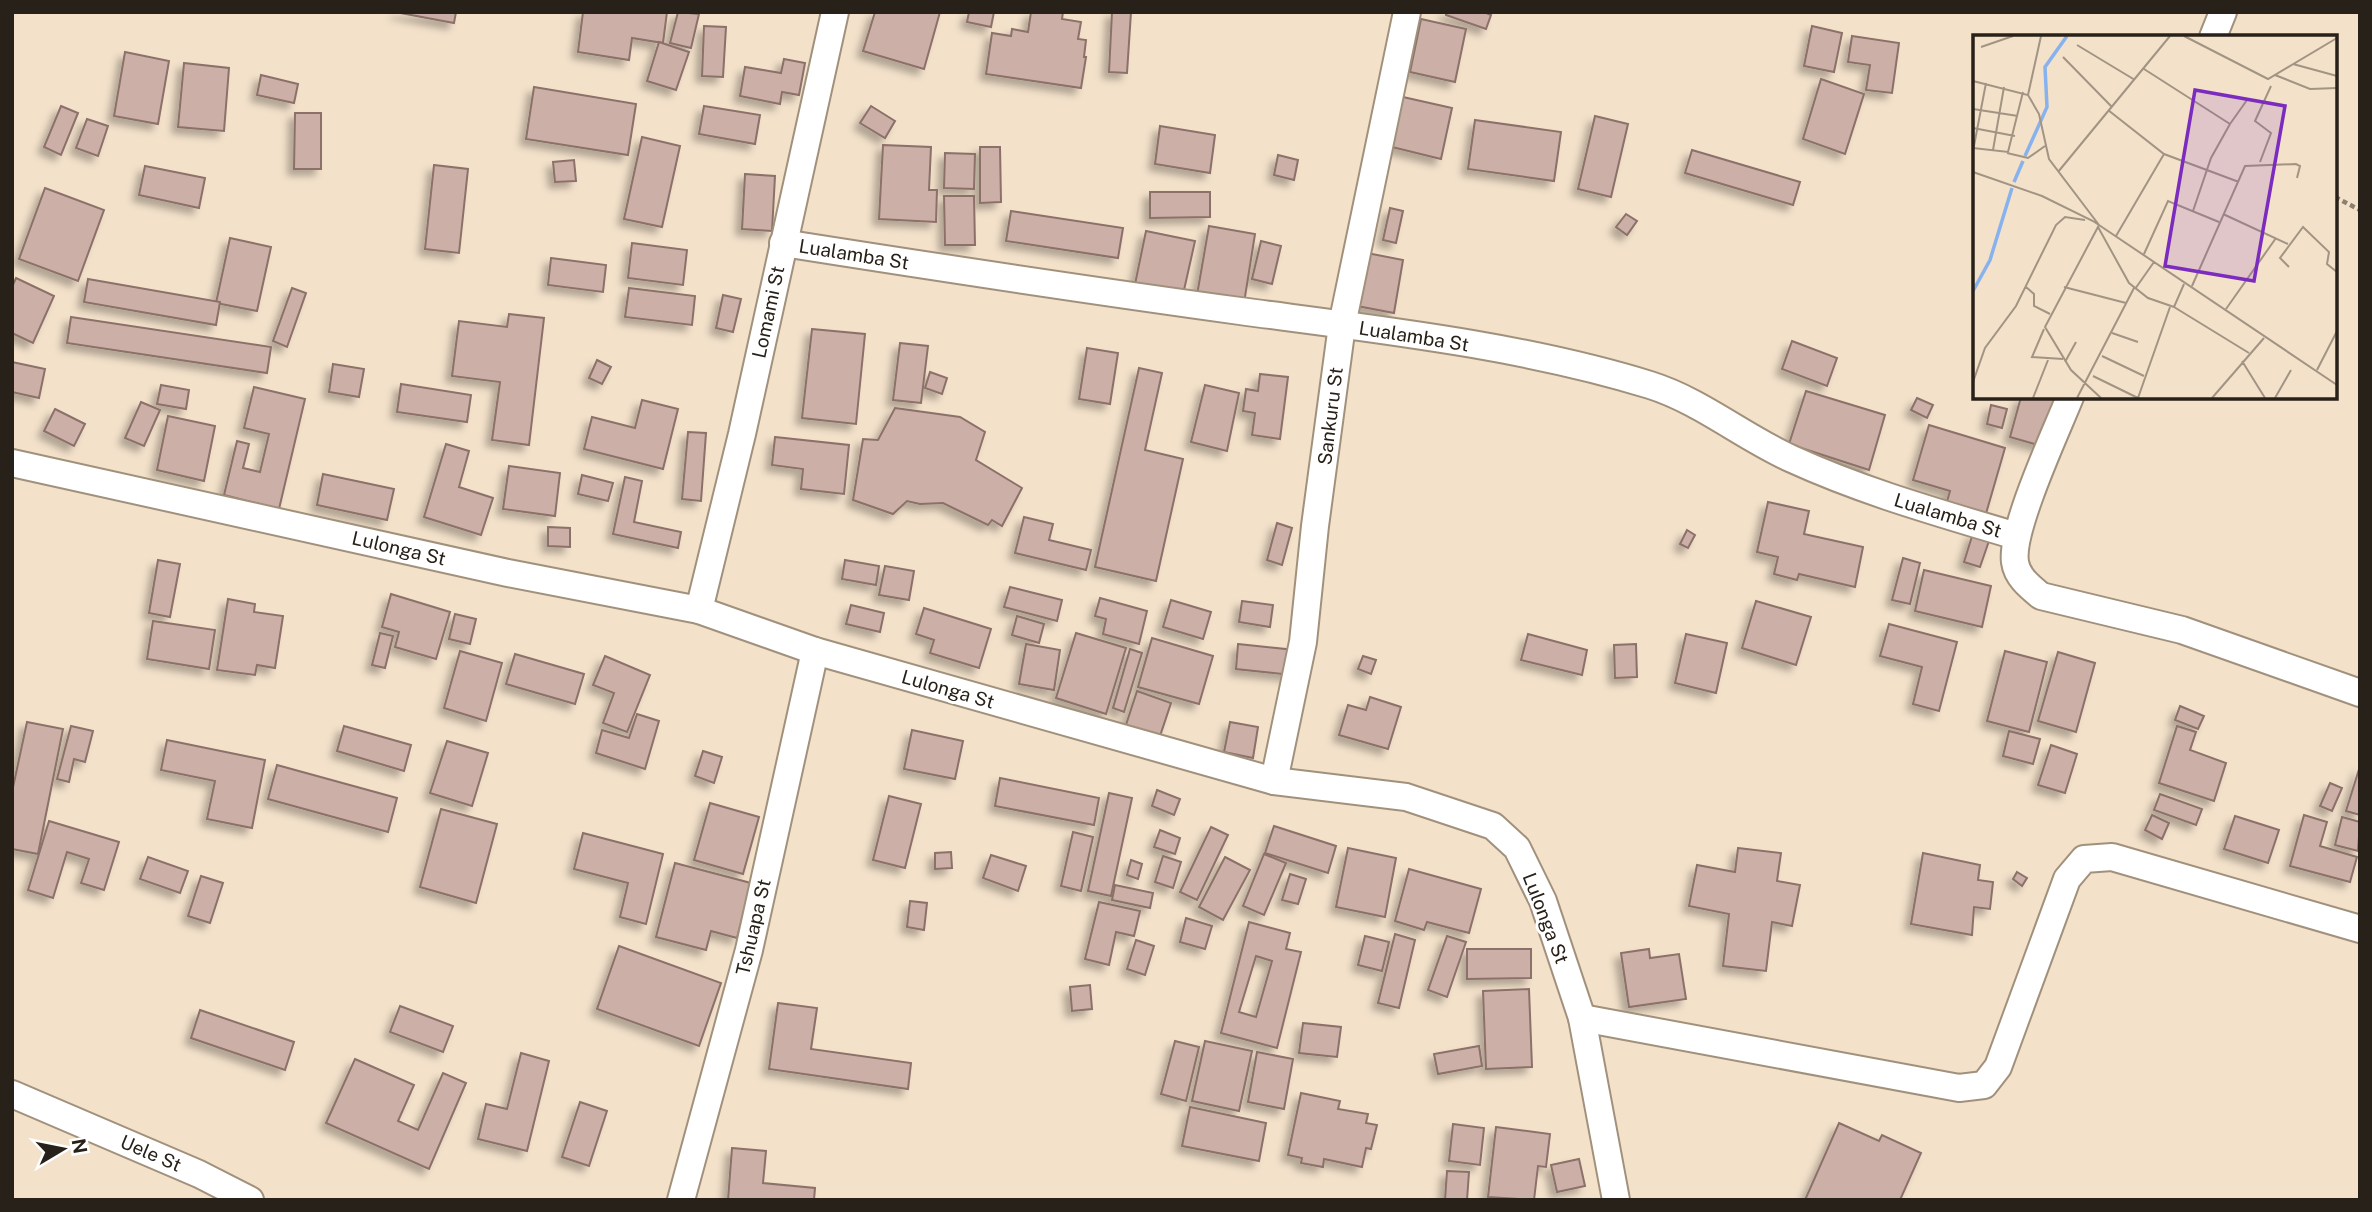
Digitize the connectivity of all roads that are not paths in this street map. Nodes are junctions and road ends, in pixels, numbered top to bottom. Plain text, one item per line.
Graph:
1 (835, 12) edge
2 (1407, 12) edge
3 (2223, 12) edge
4 (2214, 35) edge
5 (783, 243) junction
6 (1342, 325) junction
7 (2069, 399) edge
8 (12, 463) edge
9 (2016, 536) junction
10 (699, 610) junction
11 (814, 651) junction
12 (2360, 693) edge
13 (1274, 780) junction
14 (2360, 929) edge
15 (1582, 1018) junction
16 (12, 1094) edge
17 (250, 1200) edge
18 (681, 1200) edge
19 (1615, 1200) edge

1 - 5 street, Lomami St
2 - 6 street, Sankuru St
3 - 4 street
5 - 6 street, Lualamba St
5 - 10 street, Lomami St
6 - 9 street, Lualamba St
6 - 13 street, Sankuru St
7 - 9 street
8 - 10 street, Lulonga St
9 - 12 street
10 - 11 street, Lulonga St
11 - 13 street, Lulonga St
11 - 18 street, Tshuapa St
13 - 15 street, Lulonga St
14 - 15 street
15 - 19 street, Lulonga St
16 - 17 street, Uele St

